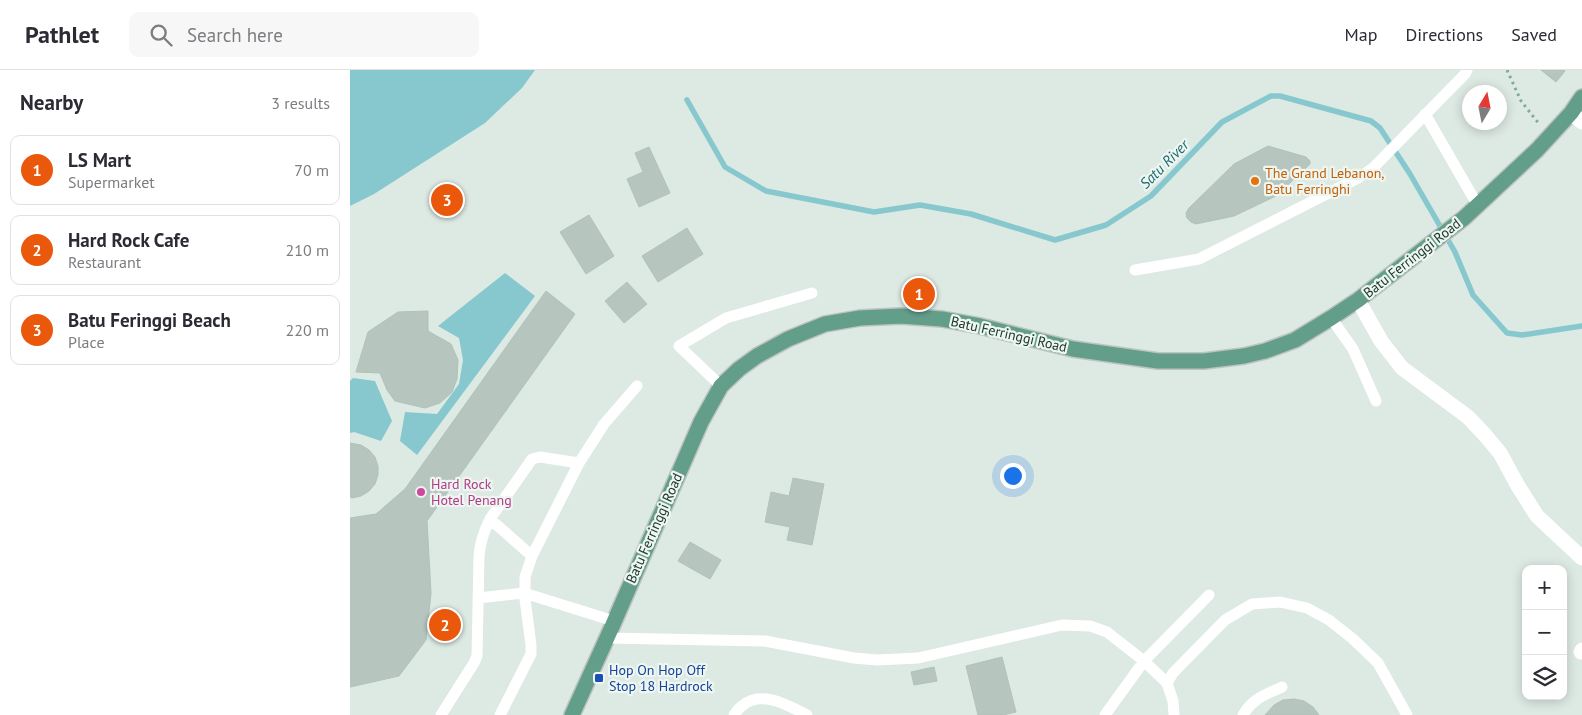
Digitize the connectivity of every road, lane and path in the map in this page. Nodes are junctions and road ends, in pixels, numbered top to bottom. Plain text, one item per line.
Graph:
1 (1467, 70) edge
2 (1507, 70) edge
3 (1582, 97) edge
4 (1425, 114) junction
5 (1576, 117) edge
6 (1549, 137) junction
7 (1477, 204) junction
8 (1135, 270) dead end
9 (812, 293) dead end
10 (1358, 300) junction
11 (1331, 318) junction
12 (637, 386) dead end
13 (721, 386) junction
14 (1376, 401) dead end
15 (579, 463) junction
16 (490, 519) junction
17 (532, 556) junction
18 (1582, 558) edge
19 (524, 593) junction
20 (1209, 595) dead end
21 (478, 598) junction
22 (614, 621) junction
23 (607, 638) junction
24 (1144, 661) junction
25 (1167, 683) junction
26 (1282, 687) dead end
27 (441, 715) edge
28 (500, 715) edge
29 (572, 715) edge
30 (734, 715) edge
31 (807, 715) edge
32 (1104, 715) edge
33 (1174, 715) edge
34 (1243, 715) edge
35 (1407, 715) edge

1 - 4 lane
2 - 6 path
3 - 5 main road, Batu Ferringgi Road
4 - 7 lane
4 - 8 lane
5 - 6 main road, Batu Ferringgi Road
6 - 7 main road, Batu Ferringgi Road
7 - 10 main road, Batu Ferringgi Road
9 - 13 lane
10 - 11 main road, Batu Ferringgi Road
10 - 18 street
11 - 13 main road, Batu Ferringgi Road
11 - 14 lane
12 - 15 lane
13 - 22 main road, Batu Ferringgi Road
15 - 16 lane
15 - 17 lane
16 - 17 lane
16 - 21 lane
17 - 19 lane
19 - 21 lane
19 - 22 lane
19 - 28 lane
20 - 24 lane
21 - 27 lane
22 - 23 main road, Batu Ferringgi Road
23 - 24 lane
23 - 29 main road, Batu Ferringgi Road
24 - 25 lane
24 - 32 lane
25 - 33 lane
25 - 35 lane
26 - 34 lane
30 - 31 lane

